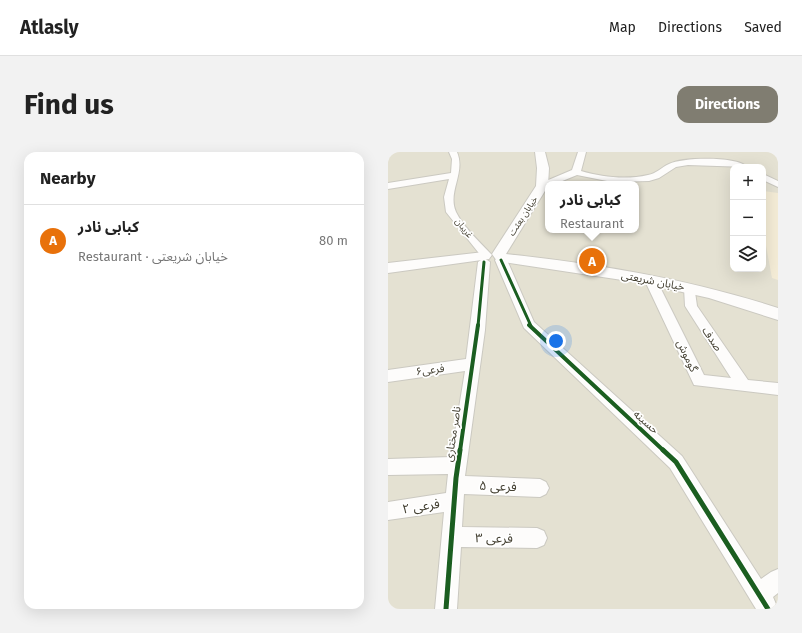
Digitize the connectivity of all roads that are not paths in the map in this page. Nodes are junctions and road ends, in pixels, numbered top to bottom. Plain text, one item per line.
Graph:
1 (453, 152) edge
2 (540, 152) edge
3 (582, 152) edge
4 (730, 164) edge
5 (576, 172) junction
6 (455, 175) junction
7 (766, 178) edge
8 (554, 181) edge
9 (778, 184) edge
10 (545, 185) edge
11 (388, 186) edge
12 (542, 186) junction
13 (493, 257) junction
14 (388, 268) edge
15 (651, 280) junction
16 (690, 288) junction
17 (778, 314) edge
18 (473, 364) junction
19 (388, 376) edge
20 (744, 386) junction
21 (778, 389) edge
22 (458, 465) junction
23 (388, 467) edge
24 (540, 488) dead end
25 (455, 493) junction
26 (388, 511) edge
27 (451, 538) junction
28 (537, 538) dead end
29 (778, 579) edge
30 (764, 602) edge
31 (446, 609) edge

1 - 6 street, غریبان
2 - 12 street, خیابان بعثت
3 - 5 street
4 - 5 street
5 - 8 street
6 - 11 street
6 - 13 street, غریبان
7 - 9 street
10 - 12 street
12 - 13 street, خیابان بعثت
13 - 14 street, خیابان شریعتی
13 - 15 street, خیابان شریعتی
13 - 18 street, ناصر مختاری
13 - 30 street, حسینه
15 - 16 street, خیابان شریعتی
15 - 20 street, گوموش
16 - 17 street, خیابان شریعتی
16 - 20 street, صدف
18 - 19 street, فرعی۶
18 - 22 street, ناصر مختاری
20 - 21 street, گوموش
22 - 23 street
22 - 25 street, ناصر مختاری
24 - 25 street, فرعی ۵
25 - 26 street, فرعی ۲
25 - 27 street, ناصر مختاری
27 - 28 street, فرعی ۳
27 - 31 street, ناصر مختاری
29 - 30 street

